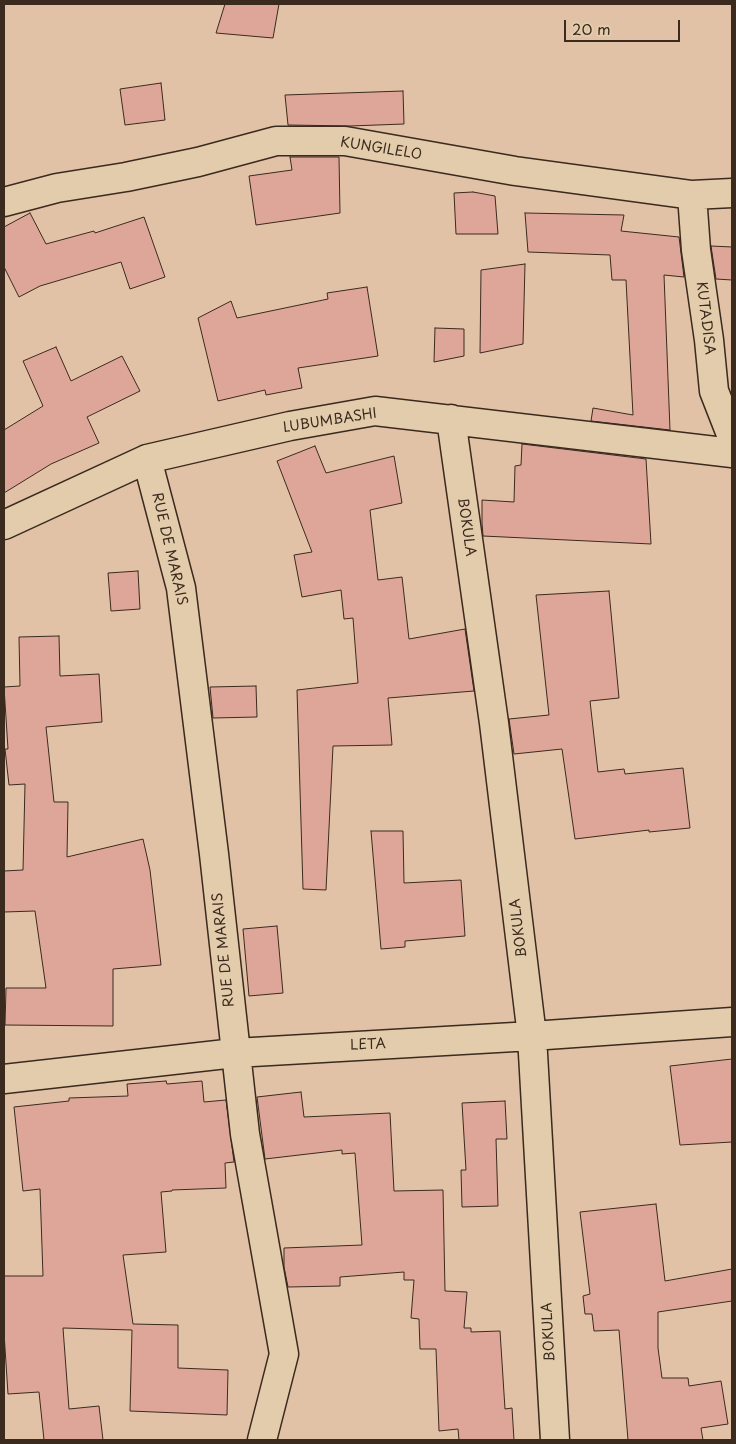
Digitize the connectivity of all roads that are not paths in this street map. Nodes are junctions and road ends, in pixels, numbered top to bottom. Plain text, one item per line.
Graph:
1 (732, 193) edge
2 (692, 195) junction
3 (4, 202) edge
4 (452, 419) junction
5 (732, 437) edge
6 (732, 453) edge
7 (147, 459) junction
8 (4, 524) edge
9 (732, 1022) edge
10 (532, 1036) junction
11 (235, 1053) junction
12 (4, 1079) edge
13 (262, 1440) edge
14 (555, 1440) edge

1 - 2 street, KUNGILELO
2 - 3 street, KUNGILELO
2 - 5 street, KUTADISA
4 - 6 street, LUBUMBASHI
4 - 7 street, LUBUMBASHI
4 - 10 street, BOKULA
7 - 8 street, LUBUMBASHI
7 - 11 street, RUE DE MARAIS
9 - 10 street, LETA
10 - 11 street, LETA
10 - 14 street, BOKULA
11 - 12 street, LETA
11 - 13 street, RUE DE MARAIS

